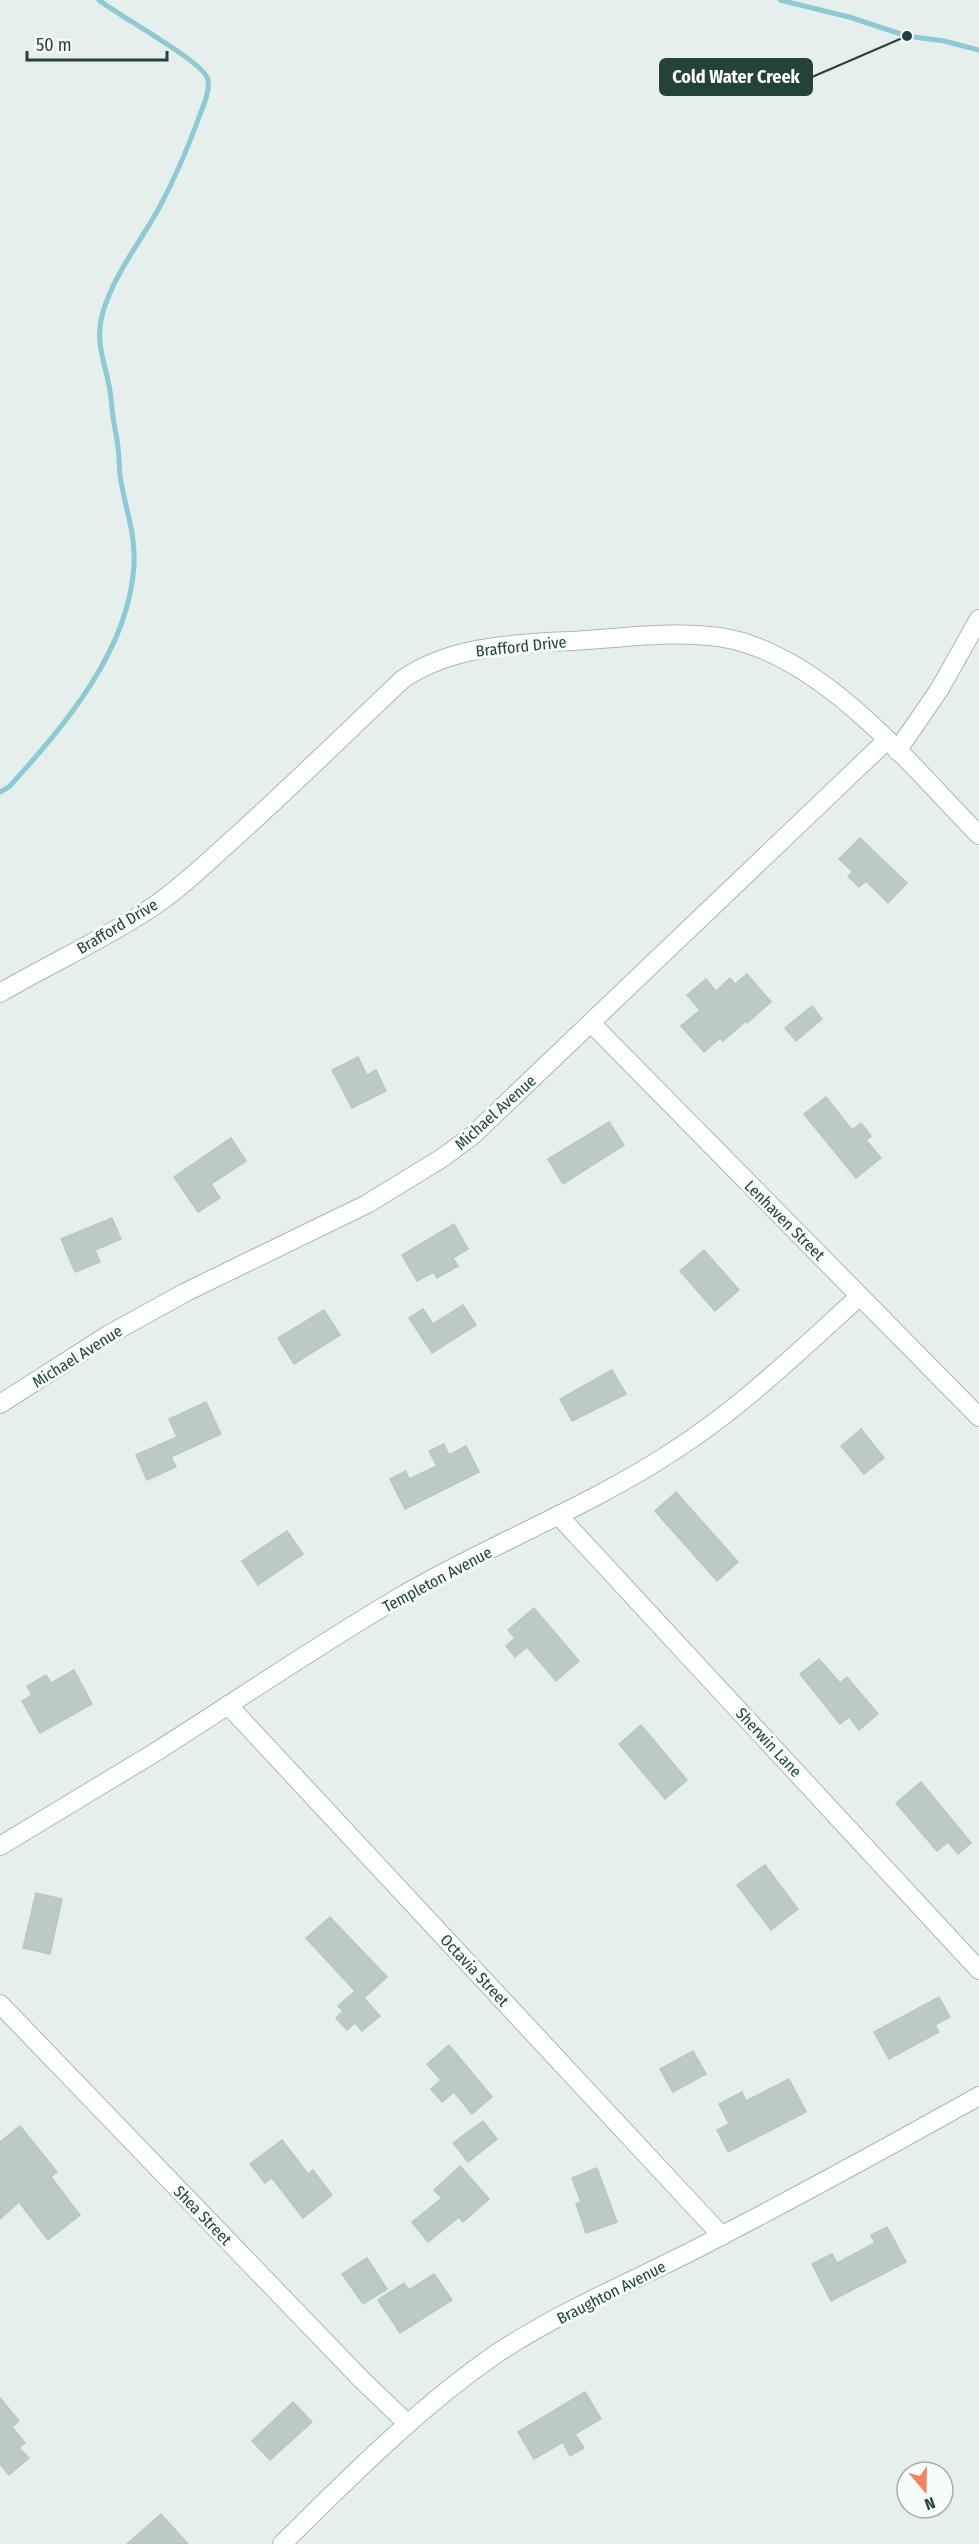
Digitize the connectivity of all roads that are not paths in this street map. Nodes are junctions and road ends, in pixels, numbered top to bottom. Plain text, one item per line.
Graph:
1 (979, 619) edge
2 (892, 745) junction
3 (979, 835) edge
4 (0, 993) edge
5 (591, 1023) junction
6 (860, 1296) junction
7 (0, 1404) edge
8 (979, 1417) edge
9 (558, 1515) junction
10 (228, 1705) junction
11 (0, 1846) edge
12 (979, 1970) edge
13 (0, 2004) edge
14 (979, 2096) edge
15 (722, 2236) junction
16 (408, 2424) junction
17 (282, 2544) edge

1 - 2 street, Michael Avenue
2 - 3 street, Brafford Drive
2 - 4 street, Brafford Drive
2 - 5 street, Michael Avenue
5 - 6 street, Lenhaven Street
5 - 7 street, Michael Avenue
6 - 8 street, Lenhaven Street
6 - 9 street, Templeton Avenue
9 - 10 street, Templeton Avenue
9 - 12 street, Sherwin Lane
10 - 11 street, Templeton Avenue
10 - 15 street, Octavia Street
13 - 16 street, Shea Street
14 - 15 street, Braughton Avenue
15 - 16 street, Braughton Avenue
16 - 17 street, Braughton Avenue

